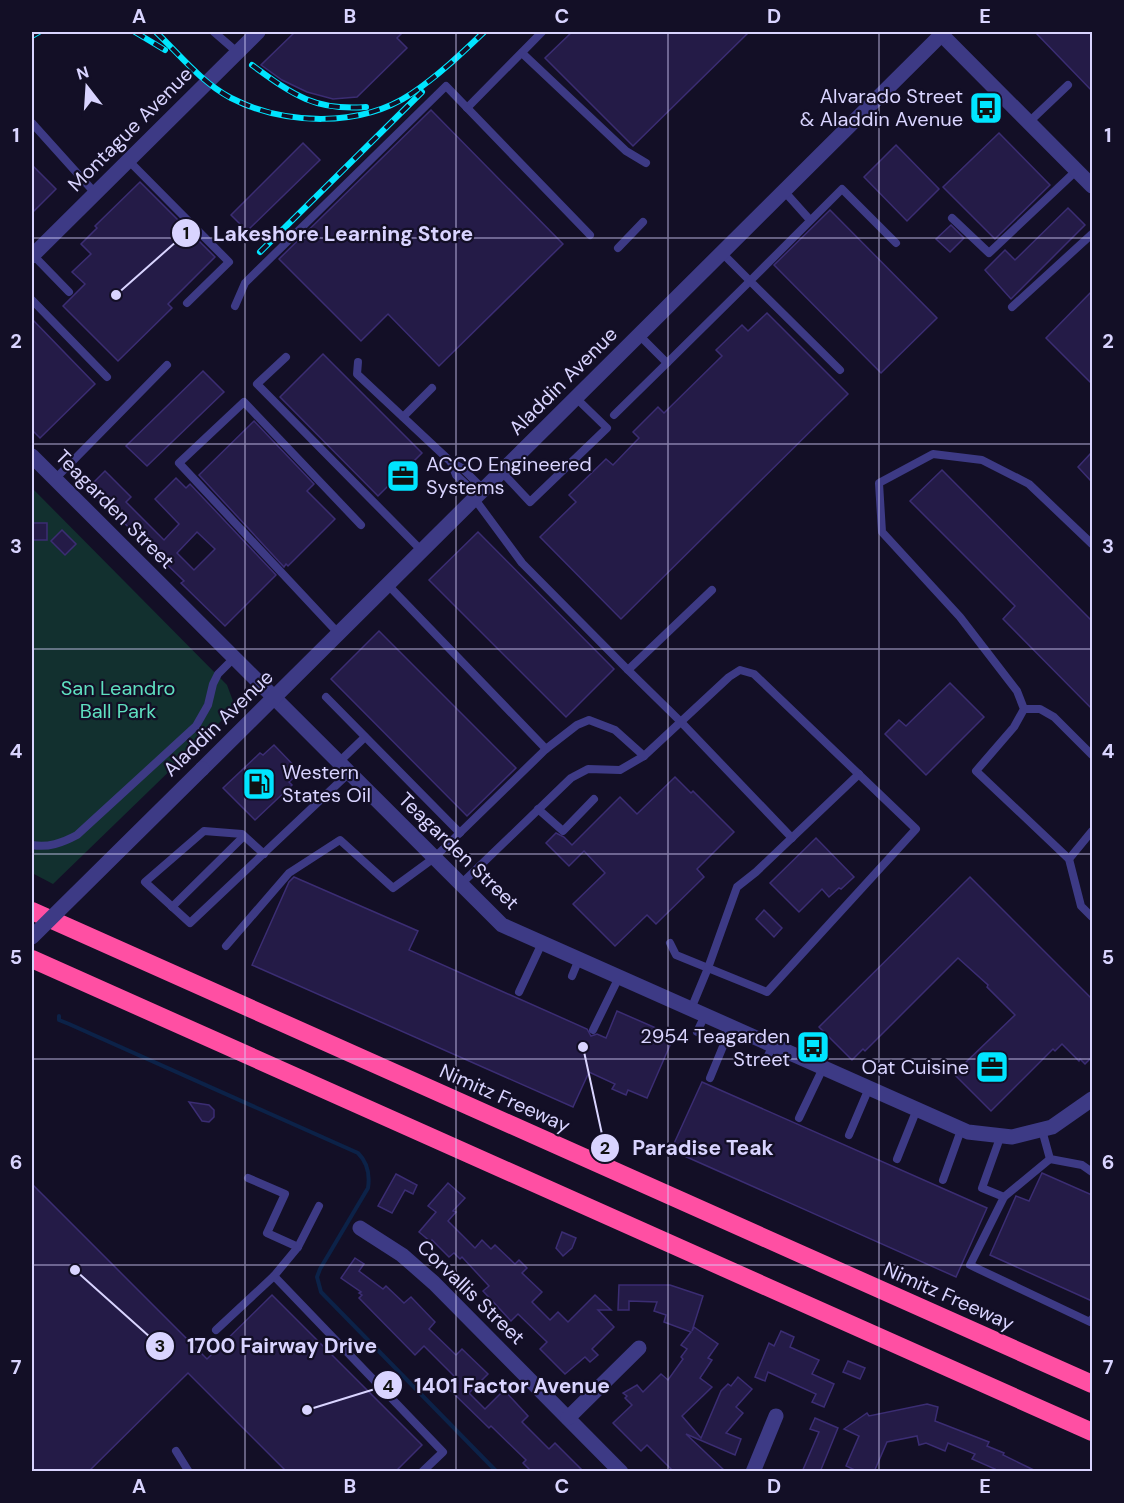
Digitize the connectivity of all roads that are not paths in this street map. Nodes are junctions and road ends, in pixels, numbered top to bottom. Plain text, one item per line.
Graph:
1 (214, 32) edge
2 (258, 32) edge
3 (542, 32) edge
4 (942, 32) edge
5 (237, 52) junction
6 (522, 53) junction
7 (1068, 85) dead end
8 (467, 108) junction
9 (1029, 122) junction
10 (32, 123) edge
11 (128, 160) junction
12 (646, 163) dead end
13 (1077, 170) junction
14 (1092, 186) edge
15 (784, 191) junction
16 (95, 193) junction
17 (952, 218) dead end
18 (810, 220) junction
19 (643, 222) dead end
20 (1092, 234) edge
21 (590, 235) dead end
22 (896, 243) dead end
23 (618, 248) dead end
24 (722, 253) junction
25 (32, 255) edge
26 (750, 281) junction
27 (69, 292) dead end
28 (32, 300) edge
29 (187, 303) dead end
30 (235, 306) dead end
31 (1012, 307) dead end
32 (639, 335) junction
33 (286, 357) dead end
34 (358, 362) dead end
35 (667, 363) junction
36 (167, 365) dead end
37 (840, 370) dead end
38 (107, 377) dead end
39 (432, 388) dead end
40 (576, 398) junction
41 (614, 415) dead end
42 (403, 417) junction
43 (32, 456) edge
44 (501, 471) junction
45 (55, 479) junction
46 (478, 494) junction
47 (361, 525) dead end
48 (1092, 544) edge
49 (422, 551) junction
50 (388, 585) junction
51 (712, 590) dead end
52 (339, 633) junction
53 (234, 658) junction
54 (628, 670) junction
55 (326, 697) dead end
56 (274, 699) junction
57 (1024, 709) junction
58 (681, 722) junction
59 (365, 737) junction
60 (546, 749) junction
61 (1092, 755) edge
62 (644, 756) junction
63 (344, 768) junction
64 (859, 774) junction
65 (594, 799) dead end
66 (538, 809) junction
67 (1092, 831) edge
68 (460, 833) junction
69 (244, 836) junction
70 (792, 838) junction
71 (32, 845) edge
72 (264, 854) junction
73 (434, 858) junction
74 (1070, 859) junction
75 (461, 884) junction
76 (172, 907) junction
77 (32, 911) edge
78 (1092, 917) edge
79 (32, 937) edge
80 (542, 943) junction
81 (670, 943) dead end
82 (226, 946) dead end
83 (32, 959) edge
84 (579, 959) junction
85 (708, 968) junction
86 (572, 976) dead end
87 (619, 977) junction
88 (519, 992) dead end
89 (691, 1009) junction
90 (705, 1015) junction
91 (731, 1027) junction
92 (593, 1030) dead end
93 (697, 1032) dead end
94 (773, 1046) junction
95 (765, 1062) dead end
96 (823, 1068) junction
97 (710, 1078) dead end
98 (869, 1088) junction
99 (1091, 1104) edge
100 (917, 1109) junction
101 (800, 1118) dead end
102 (961, 1130) junction
103 (1042, 1130) junction
104 (849, 1135) dead end
105 (1001, 1135) junction
106 (897, 1159) dead end
107 (1050, 1159) junction
108 (1092, 1172) edge
109 (248, 1178) dead end
110 (943, 1180) dead end
111 (1004, 1197) junction
112 (319, 1206) dead end
113 (360, 1228) dead end
114 (298, 1247) junction
115 (274, 1276) junction
116 (1092, 1319) edge
117 (216, 1330) dead end
118 (639, 1348) dead end
119 (1092, 1384) edge
120 (776, 1416) dead end
121 (568, 1418) junction
122 (1092, 1432) edge
123 (176, 1451) dead end
124 (189, 1472) edge
125 (422, 1472) edge
126 (621, 1472) edge
127 (753, 1472) edge

1 - 5 lane
2 - 5 street, Montague Avenue
3 - 6 lane
4 - 9 street
4 - 15 street, Aladdin Avenue
5 - 11 street, Montague Avenue
6 - 8 lane
6 - 12 lane
7 - 9 lane
8 - 21 lane
8 - 30 lane
9 - 13 street
10 - 16 lane
11 - 16 street, Montague Avenue
11 - 29 lane
13 - 14 street
13 - 17 lane
15 - 18 lane
15 - 24 street, Aladdin Avenue
16 - 25 street, Montague Avenue
18 - 22 lane
18 - 26 lane
19 - 23 lane
20 - 31 lane
24 - 26 lane
24 - 32 street, Aladdin Avenue
25 - 27 lane
26 - 35 lane
26 - 37 lane
28 - 38 lane
32 - 35 lane
32 - 40 street, Aladdin Avenue
33 - 49 lane
34 - 42 lane
35 - 41 lane
36 - 45 lane
39 - 42 lane
40 - 44 street, Aladdin Avenue
40 - 44 lane
42 - 46 lane
43 - 45 street, Teagarden Street
44 - 46 street, Aladdin Avenue
45 - 53 street, Teagarden Street
46 - 49 street, Aladdin Avenue
46 - 54 lane
47 - 52 lane
48 - 57 lane
49 - 50 street, Aladdin Avenue
50 - 52 street, Aladdin Avenue
50 - 60 lane
51 - 54 lane
52 - 56 street, Aladdin Avenue
53 - 56 street, Teagarden Street
53 - 71 lane
54 - 58 lane
55 - 59 lane
56 - 63 street, Teagarden Street
56 - 79 street, Aladdin Avenue, bridge
57 - 61 lane
57 - 74 lane
58 - 62 lane
58 - 64 lane
58 - 70 lane
59 - 63 lane
59 - 68 lane
60 - 62 lane
60 - 68 lane
62 - 66 lane
63 - 72 lane
63 - 73 street, Teagarden Street
64 - 70 lane
64 - 85 lane
65 - 66 lane
66 - 75 lane
67 - 74 lane
68 - 73 lane
69 - 72 lane
69 - 76 lane
69 - 76 lane
70 - 85 lane
72 - 76 lane
73 - 75 street, Teagarden Street
73 - 82 lane
74 - 78 lane
75 - 80 street, Teagarden Street
77 - 119 highway, Nimitz Freeway
80 - 84 street, Teagarden Street
80 - 88 lane
81 - 85 lane
83 - 122 highway
84 - 86 lane
84 - 87 street, Teagarden Street
85 - 89 lane
87 - 89 street, Teagarden Street
87 - 92 lane
89 - 90 street, Teagarden Street
90 - 91 street, Teagarden Street
90 - 93 lane
91 - 94 street, Teagarden Street
91 - 97 lane
94 - 95 lane
94 - 96 street, Teagarden Street
96 - 98 street, Teagarden Street
96 - 101 lane
98 - 100 street, Teagarden Street
98 - 104 lane
99 - 103 street, Teagarden Street
100 - 102 street, Teagarden Street
100 - 106 lane
102 - 105 street, Teagarden Street
102 - 110 lane
103 - 105 street, Teagarden Street
103 - 107 lane
105 - 111 lane
107 - 108 lane
107 - 111 lane
109 - 114 lane
111 - 116 lane
112 - 114 lane
113 - 121 street, Corvallis Street
114 - 115 lane
115 - 117 lane
115 - 125 lane
118 - 121 street
120 - 127 street
121 - 126 street, Corvallis Street
123 - 124 lane

